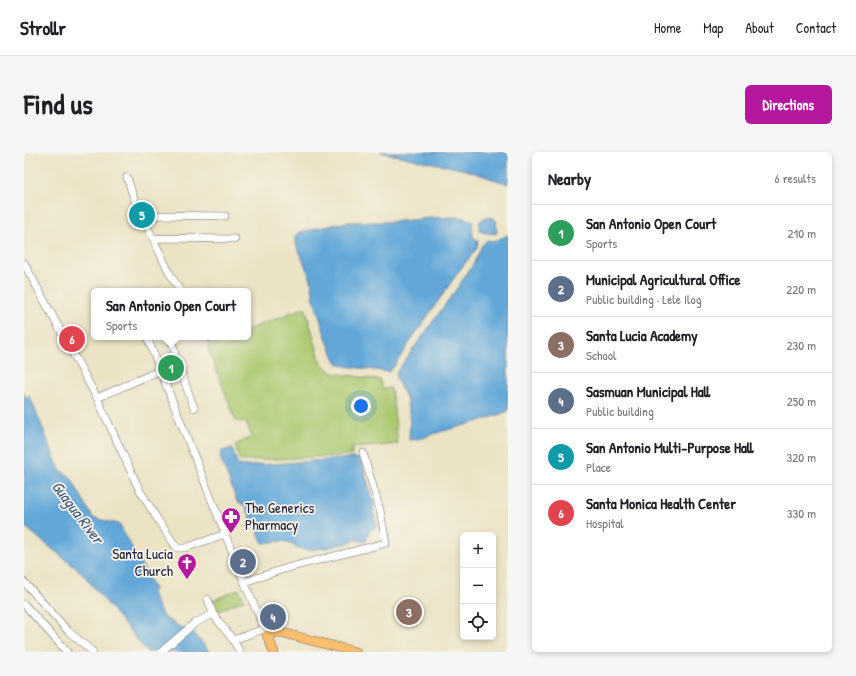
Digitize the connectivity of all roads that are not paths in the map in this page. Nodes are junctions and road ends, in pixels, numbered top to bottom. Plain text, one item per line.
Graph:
1 (127, 177) dead end
2 (225, 216) dead end
3 (144, 222) junction
4 (153, 238) junction
5 (235, 240) dead end
6 (24, 263) edge
7 (177, 288) edge
8 (148, 340) edge
9 (172, 340) edge
10 (176, 358) junction
11 (160, 367) junction
12 (97, 398) junction
13 (194, 408) dead end
14 (363, 453) dead end
15 (225, 534) junction
16 (24, 582) edge
17 (244, 582) junction
18 (208, 600) dead end
19 (24, 604) edge
20 (213, 614) junction
21 (266, 632) junction
22 (233, 640) junction
23 (67, 652) edge
24 (93, 652) edge
25 (161, 652) edge
26 (240, 652) edge
27 (274, 652) edge
28 (356, 652) edge

1 - 3 street
2 - 3 street
3 - 4 street
4 - 5 street
4 - 7 street
6 - 12 street
8 - 11 street
9 - 10 street
10 - 11 street
10 - 13 street
11 - 12 street
11 - 15 street
12 - 15 street
14 - 17 street
15 - 17 street
16 - 24 street
17 - 21 street
18 - 20 street
19 - 23 street
20 - 22 street
20 - 25 street
21 - 22 street
21 - 27 main road
21 - 28 main road
22 - 26 street

